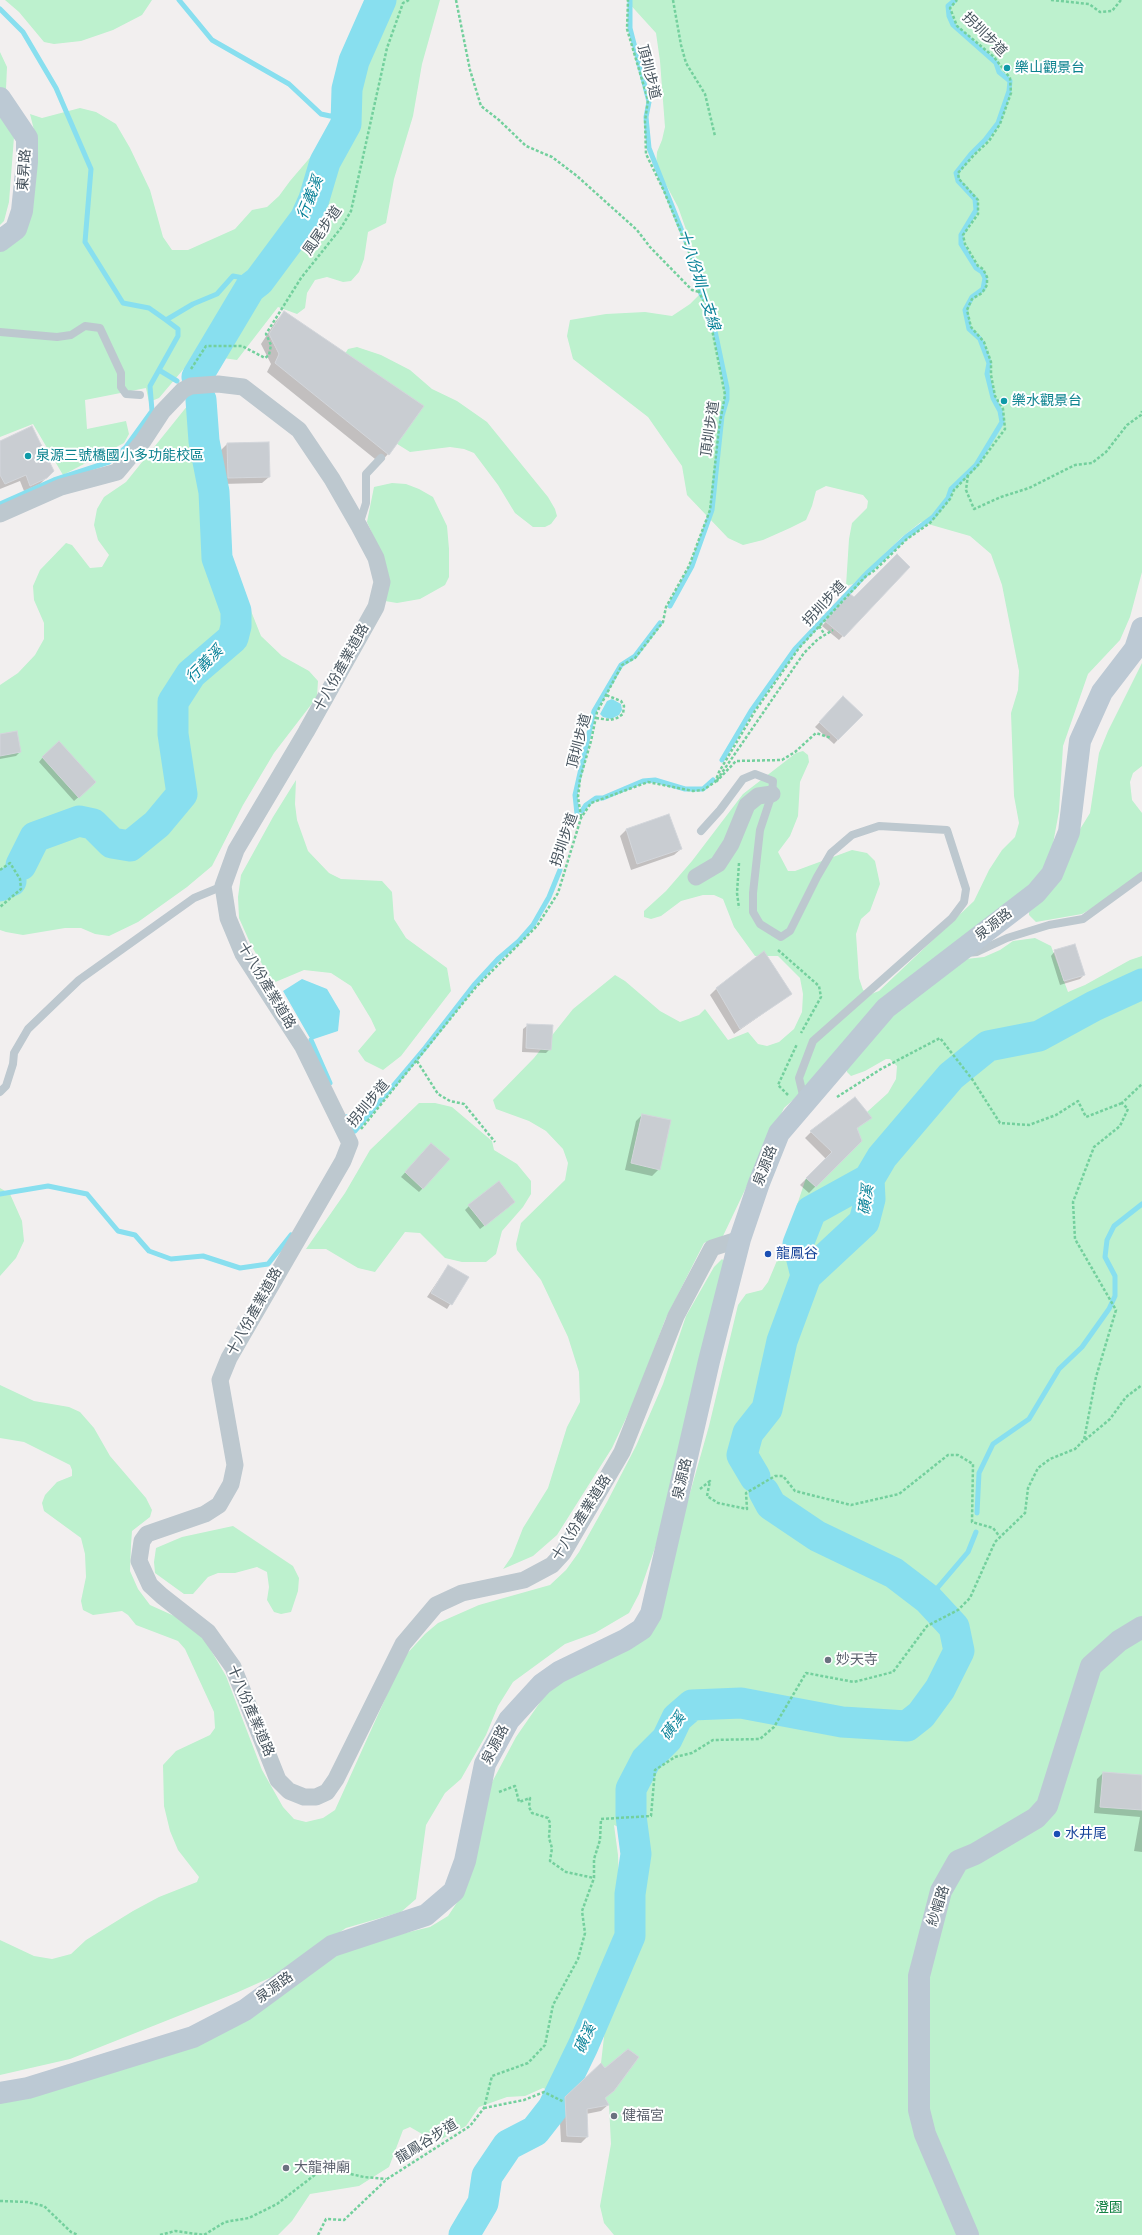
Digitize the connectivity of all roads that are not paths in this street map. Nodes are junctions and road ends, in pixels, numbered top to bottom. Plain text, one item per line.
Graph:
1 (0, 98) edge
2 (0, 241) edge
3 (0, 332) edge
4 (140, 395) dead end
5 (381, 458) dead end
6 (0, 514) edge
7 (359, 526) junction
8 (1142, 628) edge
9 (772, 794) junction
10 (701, 831) dead end
11 (1142, 876) edge
12 (696, 877) dead end
13 (223, 886) junction
14 (958, 954) junction
15 (0, 1092) edge
16 (805, 1103) junction
17 (740, 1239) junction
18 (1142, 1627) edge
19 (0, 2093) edge
20 (968, 2235) edge

1 - 2 street, 東昇路
3 - 4 lane
5 - 7 lane
6 - 7 street, 十八份產業道路
7 - 13 street, 十八份產業道路
8 - 14 street, 泉源路
9 - 10 lane
9 - 12 street
9 - 16 lane
11 - 14 lane
13 - 15 lane
13 - 17 street, 十八份產業道路
14 - 16 street, 泉源路
16 - 17 street, 泉源路
17 - 19 street, 泉源路
18 - 20 street, 紗帽路

